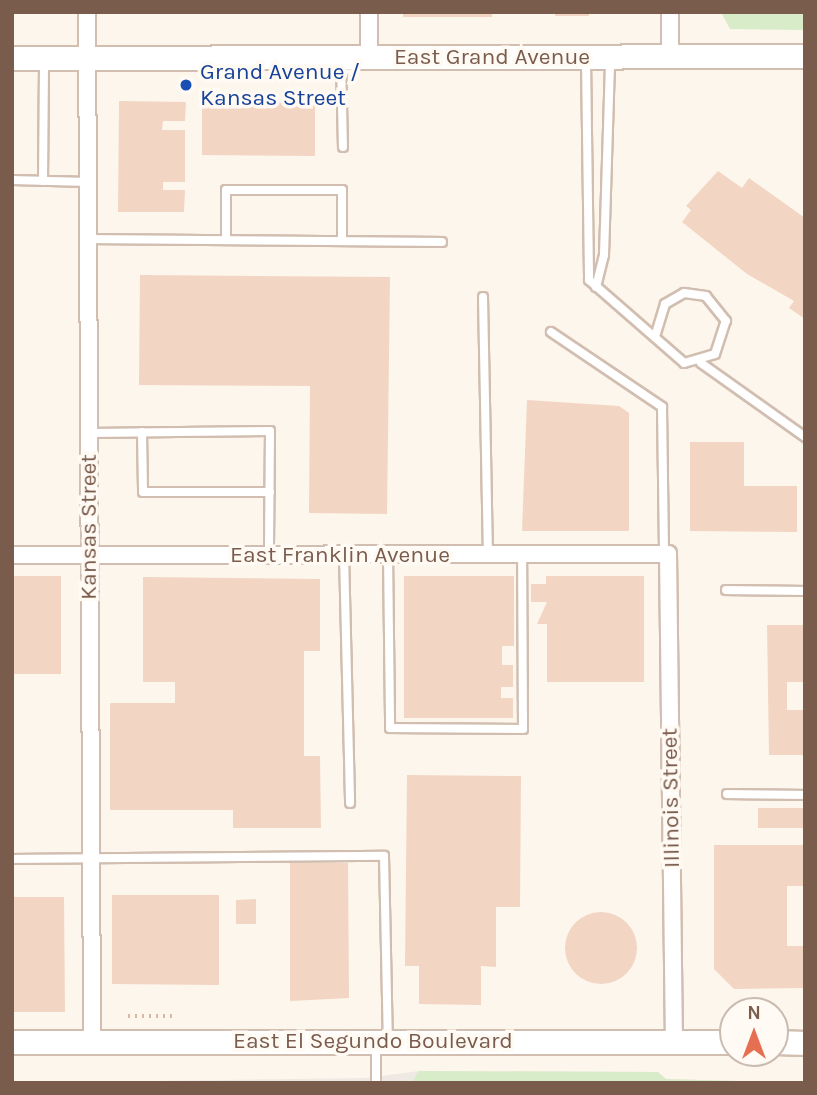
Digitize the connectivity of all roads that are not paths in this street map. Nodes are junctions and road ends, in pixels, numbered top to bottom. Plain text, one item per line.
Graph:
1 (87, 12) edge
2 (369, 12) edge
3 (670, 12) edge
4 (805, 56) edge
5 (341, 57) junction
6 (369, 57) junction
7 (586, 57) junction
8 (610, 57) junction
9 (670, 57) junction
10 (12, 58) edge
11 (44, 58) junction
12 (87, 58) junction
13 (343, 147) dead end
14 (12, 180) edge
15 (43, 181) junction
16 (88, 182) junction
17 (88, 239) junction
18 (226, 240) junction
19 (342, 241) junction
20 (442, 242) dead end
21 (596, 287) junction
22 (483, 297) dead end
23 (551, 332) dead end
24 (656, 334) junction
25 (701, 363) junction
26 (142, 432) junction
27 (89, 433) junction
28 (805, 437) edge
29 (270, 492) junction
30 (666, 554) junction
31 (12, 555) edge
32 (90, 555) junction
33 (269, 555) junction
34 (344, 555) junction
35 (388, 555) junction
36 (488, 555) junction
37 (522, 555) junction
38 (726, 590) dead end
39 (805, 591) edge
40 (727, 794) dead end
41 (805, 795) edge
42 (350, 803) dead end
43 (91, 858) junction
44 (12, 859) edge
45 (382, 1041) junction
46 (674, 1041) junction
47 (12, 1042) edge
48 (92, 1042) junction
49 (719, 1042) edge
50 (376, 1083) edge

1 - 12 street, Kansas Street
2 - 6 street
3 - 9 street
4 - 9 main road, East Grand Avenue
5 - 6 main road, East Grand Avenue
5 - 12 main road, East Grand Avenue
5 - 13 lane
6 - 7 main road, East Grand Avenue
7 - 8 main road, East Grand Avenue
7 - 21 lane
8 - 9 main road, East Grand Avenue
8 - 21 lane
10 - 11 main road, East Grand Avenue
11 - 12 main road, East Grand Avenue
11 - 15 lane
12 - 16 street, Kansas Street
14 - 15 lane
15 - 16 lane
16 - 17 street, Kansas Street
17 - 18 lane
17 - 27 street, Kansas Street
18 - 19 lane
18 - 19 lane
19 - 20 lane
21 - 24 lane
22 - 36 lane
23 - 30 lane
24 - 25 lane
24 - 25 lane
25 - 28 lane
26 - 27 lane
26 - 29 lane
26 - 29 lane
27 - 32 street, Kansas Street
29 - 33 lane
30 - 37 street, East Franklin Avenue
30 - 46 street, Illinois Street
31 - 32 street, East Franklin Avenue
32 - 33 street, East Franklin Avenue
32 - 43 street, Kansas Street
33 - 34 street, East Franklin Avenue
34 - 35 street, East Franklin Avenue
34 - 42 lane
35 - 36 street, East Franklin Avenue
35 - 37 lane
36 - 37 street, East Franklin Avenue
38 - 39 lane
40 - 41 lane
43 - 44 lane
43 - 45 lane
43 - 48 street, Kansas Street
45 - 46 main road, East El Segundo Boulevard
45 - 48 main road, East El Segundo Boulevard
45 - 50 lane
46 - 49 main road, East El Segundo Boulevard
47 - 48 main road, East El Segundo Boulevard

